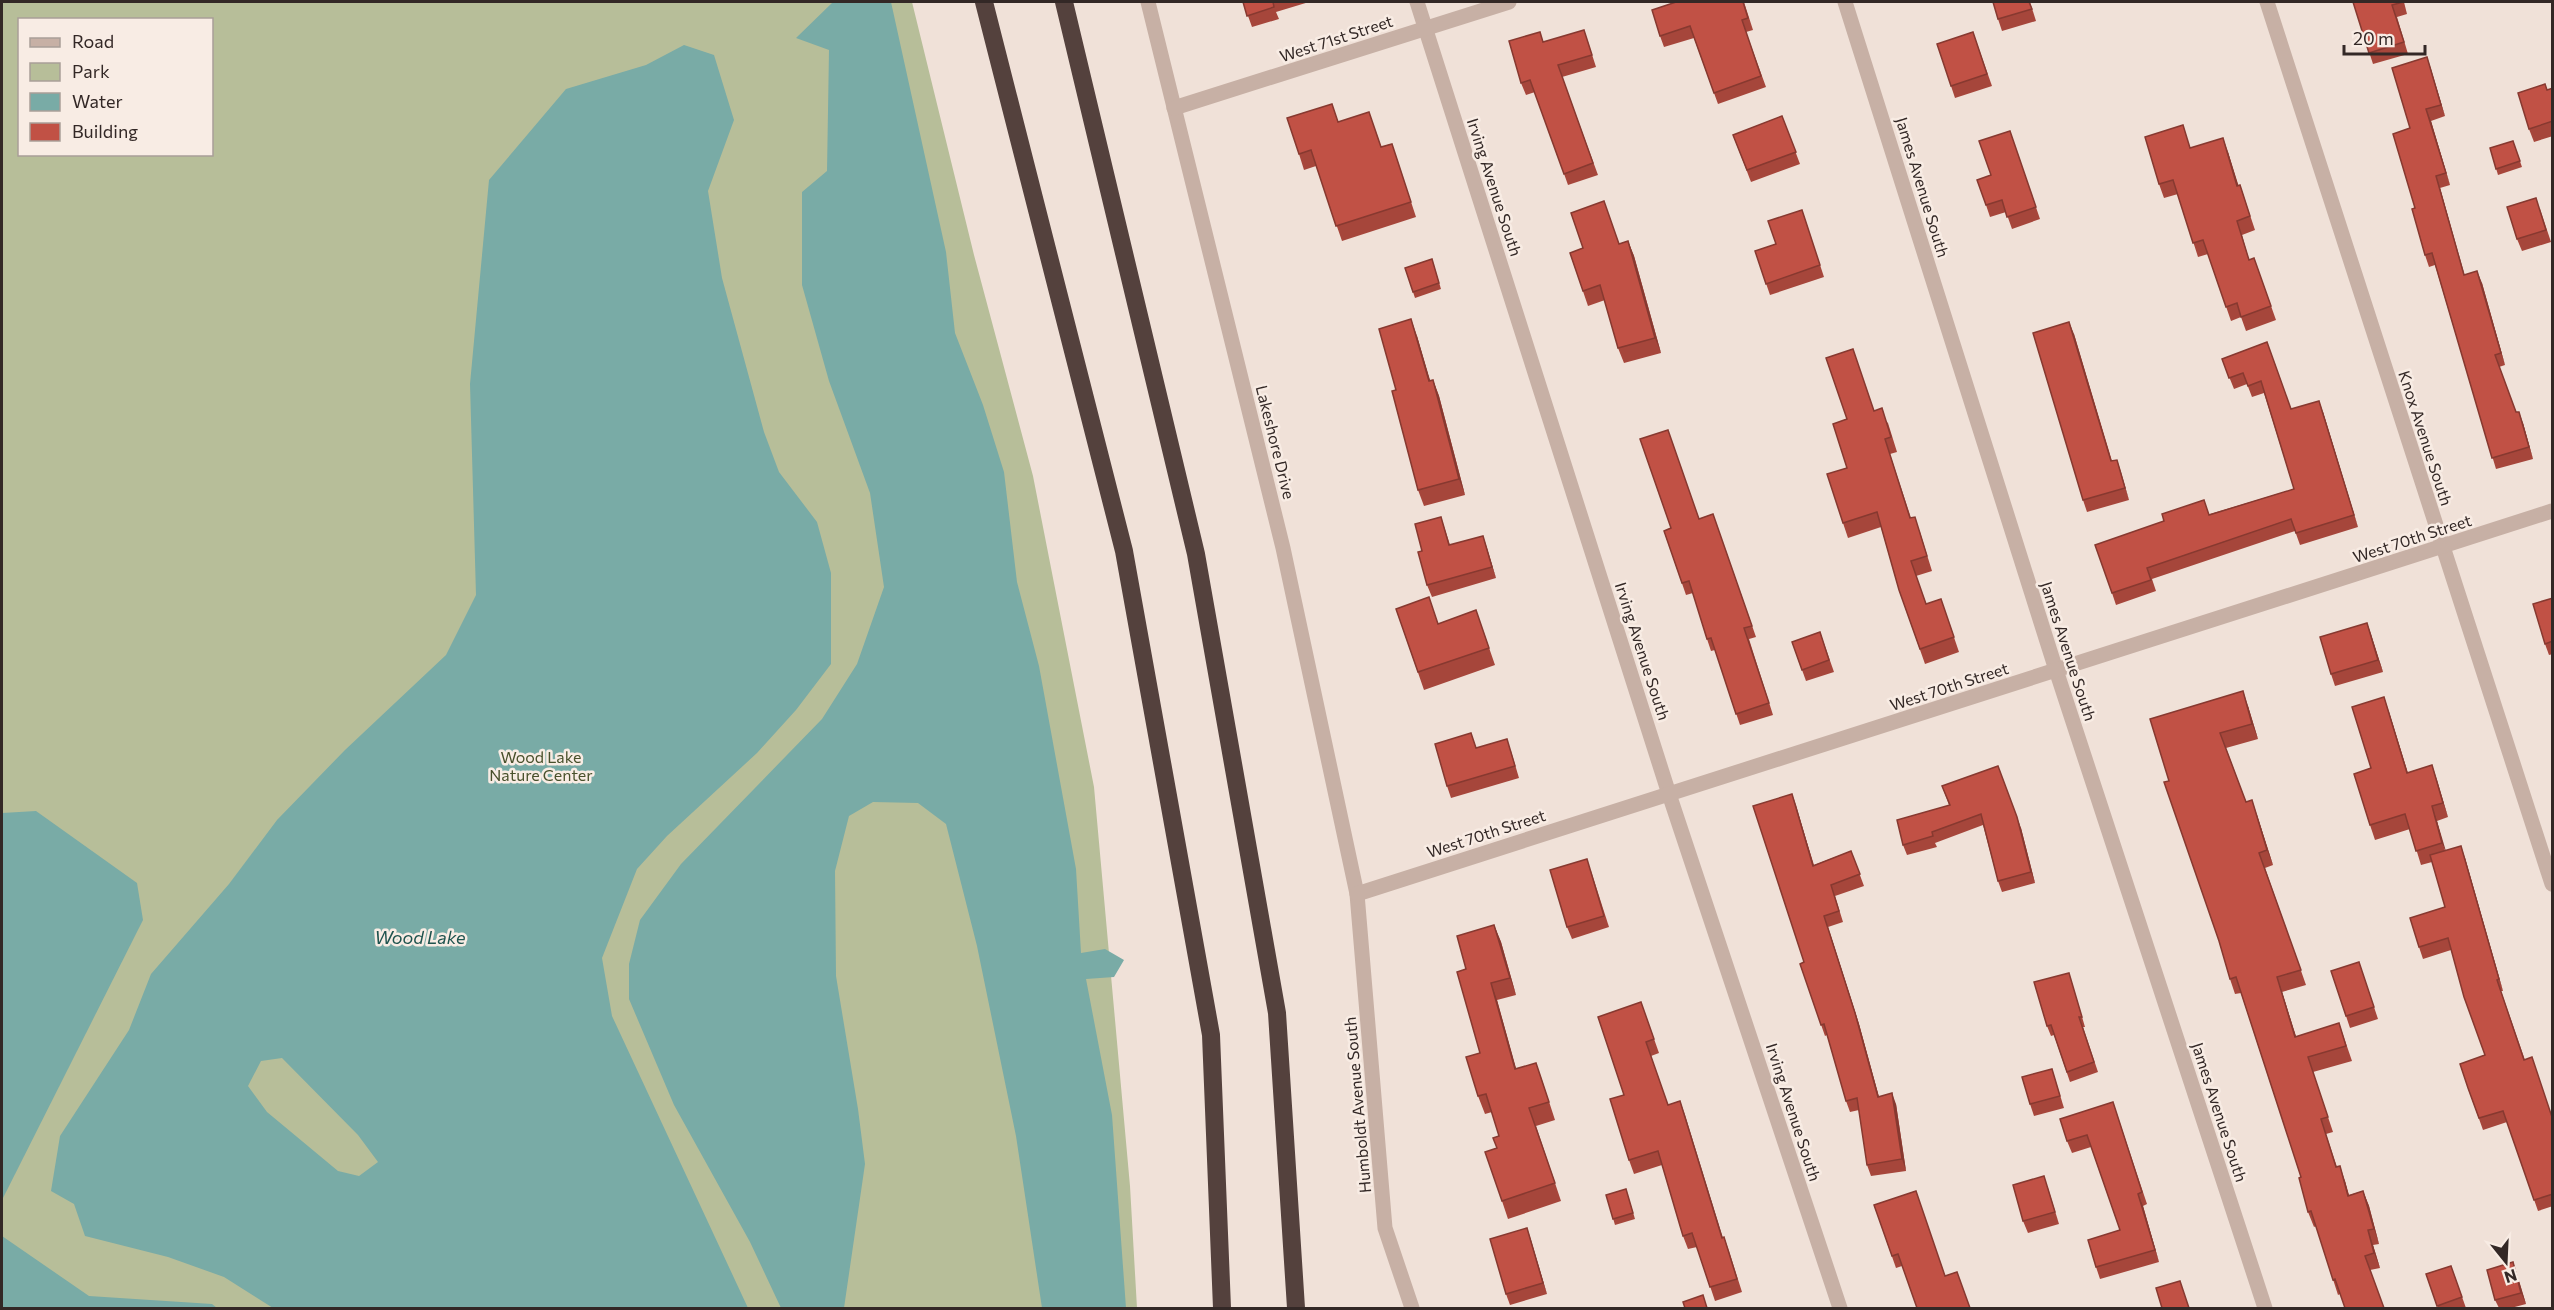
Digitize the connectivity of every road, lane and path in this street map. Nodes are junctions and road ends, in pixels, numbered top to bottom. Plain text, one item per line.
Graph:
1 (984, 2) edge
2 (1064, 2) edge
3 (1148, 2) edge
4 (1417, 2) edge
5 (1509, 2) edge
6 (1845, 2) edge
7 (2267, 2) edge
8 (1426, 28) junction
9 (1174, 108) junction
10 (2553, 512) edge
11 (2442, 547) junction
12 (2056, 670) junction
13 (1669, 794) junction
14 (2553, 884) edge
15 (1357, 894) junction
16 (1222, 1308) edge
17 (1296, 1308) edge
18 (1412, 1308) edge
19 (1840, 1308) edge
20 (2265, 1308) edge

1 - 16 highway
2 - 17 highway
3 - 9 street, Lakeshore Drive
4 - 8 street, Irving Avenue South
5 - 8 street, West 71st Street
6 - 12 street, James Avenue South
7 - 11 street, Knox Avenue South
8 - 9 street, West 71st Street
8 - 13 street, Irving Avenue South
9 - 15 street, Lakeshore Drive
10 - 11 street, West 70th Street
11 - 12 street, West 70th Street
11 - 14 street, Knox Avenue South
12 - 13 street, West 70th Street
12 - 20 street, James Avenue South
13 - 15 street, West 70th Street
13 - 19 street, Irving Avenue South
15 - 18 street, Humboldt Avenue South

